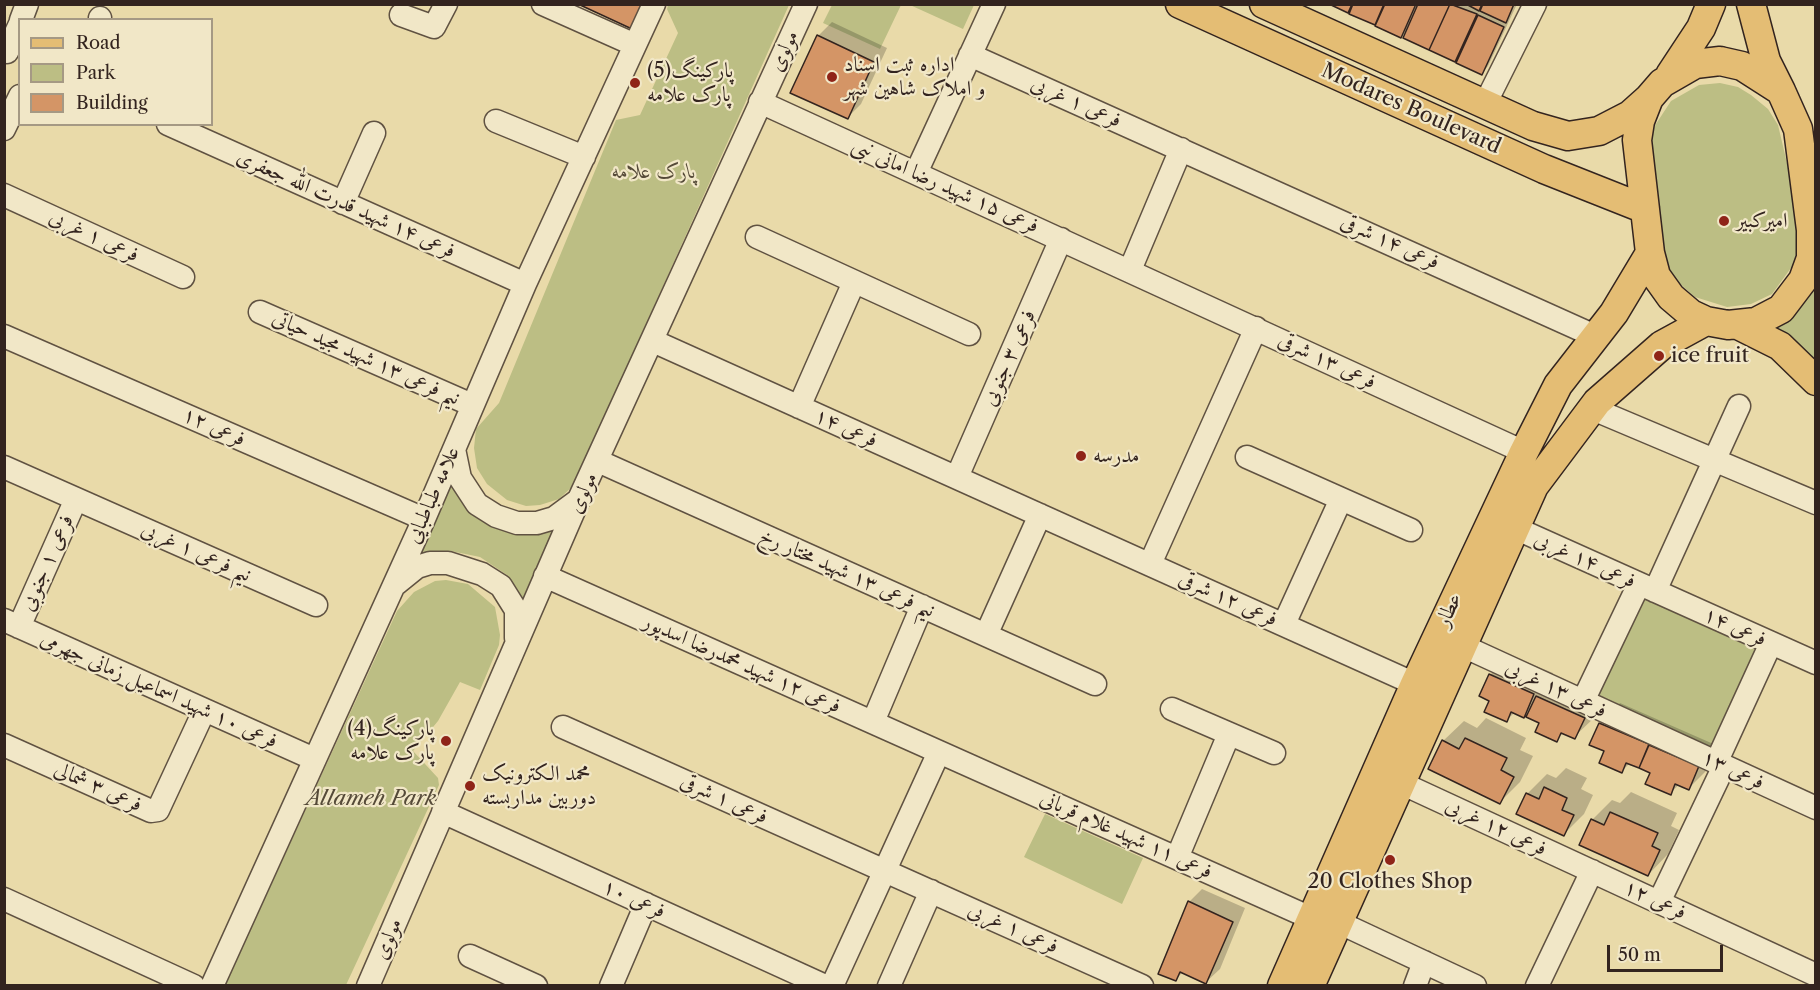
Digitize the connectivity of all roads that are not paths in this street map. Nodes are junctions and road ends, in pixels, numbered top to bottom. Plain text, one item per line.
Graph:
1 (446, 4) edge
2 (543, 4) edge
3 (654, 4) edge
4 (994, 4) edge
5 (1180, 4) edge
6 (1264, 4) edge
7 (1535, 4) edge
8 (1711, 4) edge
9 (1751, 4) edge
10 (802, 8) edge
11 (401, 15) dead end
12 (18, 30) edge
13 (636, 45) junction
14 (10, 54) edge
15 (970, 55) junction
16 (1668, 78) junction
17 (1781, 91) junction
18 (1649, 98) junction
19 (18, 100) edge
20 (760, 102) junction
21 (1485, 104) junction
22 (496, 121) dead end
23 (172, 126) edge
24 (4, 129) edge
25 (374, 133) dead end
26 (1181, 149) junction
27 (584, 157) junction
28 (916, 173) junction
29 (1811, 193) edge
30 (4, 195) edge
31 (343, 203) junction
32 (1645, 209) junction
33 (758, 237) dead end
34 (1061, 239) junction
35 (1650, 253) junction
36 (1130, 270) junction
37 (183, 277) dead end
38 (1809, 277) edge
39 (854, 282) junction
40 (525, 284) junction
41 (260, 312) dead end
42 (1706, 321) junction
43 (1736, 324) junction
44 (1256, 328) junction
45 (969, 334) dead end
46 (4, 336) edge
47 (1597, 337) junction
48 (653, 341) junction
49 (1815, 381) edge
50 (472, 405) junction
51 (1739, 406) dead end
52 (799, 407) junction
53 (1593, 409) junction
54 (454, 449) junction
55 (1524, 452) junction
56 (1247, 457) dead end
57 (1715, 460) junction
58 (598, 461) junction
59 (4, 467) edge
60 (957, 477) junction
61 (76, 499) junction
62 (1341, 499) junction
63 (579, 500) junction
64 (1815, 503) edge
65 (1040, 515) junction
66 (424, 519) junction
67 (1515, 528) junction
68 (1411, 530) dead end
69 (1150, 564) junction
70 (1484, 566) junction
71 (546, 576) junction
72 (1647, 587) junction
73 (392, 588) junction
74 (316, 605) dead end
75 (922, 606) junction
76 (12, 624) edge
77 (1284, 624) junction
78 (986, 635) junction
79 (516, 643) junction
80 (1771, 643) junction
81 (1463, 646) junction
82 (1815, 663) edge
83 (1095, 684) dead end
84 (1415, 684) junction
85 (1583, 701) junction
86 (1172, 709) dead end
87 (204, 711) junction
88 (873, 722) junction
89 (564, 727) dead end
90 (1650, 732) joint
91 (1229, 734) junction
92 (4, 745) edge
93 (939, 752) junction
94 (1274, 753) dead end
95 (314, 759) junction
96 (1720, 764) junction
97 (1401, 783) junction
98 (1815, 808) edge
99 (443, 812) junction
100 (1177, 858) junction
101 (885, 870) junction
102 (1592, 871) junction
103 (932, 891) junction
104 (4, 899) edge
105 (1659, 902) junction
106 (646, 904) junction
107 (1326, 921) junction
108 (470, 956) dead end
109 (1424, 962) junction
110 (1815, 975) edge
111 (1133, 984) edge
112 (194, 986) edge
113 (212, 986) edge
114 (368, 986) edge
115 (536, 986) edge
116 (610, 986) edge
117 (825, 986) edge
118 (832, 986) edge
119 (889, 986) edge
120 (1282, 986) edge
121 (1310, 986) edge
122 (1415, 986) edge
123 (1474, 986) edge
124 (1538, 986) edge

1 - 11 street
2 - 13 street
3 - 13 street, علامه طباطبایی
4 - 15 street
5 - 32 main road, Modares Boulevard
6 - 21 main road, Modares Boulevard
7 - 21 street
8 - 16 main road
9 - 17 main road
10 - 20 street, مولوی
12 - 14 street
13 - 27 street, علامه طباطبایی
15 - 26 street, فرعی ۱ غربی
15 - 28 street
16 - 17 main road
16 - 18 main road, Modares Boulevard
17 - 29 main road
18 - 21 main road, Modares Boulevard
18 - 32 main road
19 - 24 street
20 - 28 street, فرعی ۱۵ شهید رضا امانی نبی
20 - 48 street, مولوی
22 - 27 street
23 - 31 street, فرعی ۱۴ شهید قدرت الله جعفری
25 - 31 street
26 - 36 street
26 - 47 street, فرعی ۱۴ شرقی
27 - 40 street, علامه طباطبایی
28 - 34 street, فرعی ۱۵ شهید رضا امانی نبی
29 - 38 main road
30 - 37 street, فرعی ۱ غربی
31 - 40 street, فرعی ۱۴ شهید قدرت الله جعفری
32 - 35 main road
33 - 39 street
34 - 36 street, فرعی ۱۵ شهید رضا امانی نبی
34 - 60 street, فرعی ۳ جنوبی
35 - 42 main road
35 - 47 main road, عطار
36 - 44 street, فرعی ۱۳ شرقی
38 - 43 main road
39 - 45 street
39 - 52 street
40 - 50 street, علامه طباطبایی
41 - 50 street, نیم فرعی ۱۳ شهید مجید حیاتی
42 - 43 main road
42 - 53 main road, عطار
43 - 49 main road
44 - 55 street, فرعی ۱۳ شرقی
44 - 69 street
46 - 66 street, فرعی ۱۲
47 - 55 main road, عطار
48 - 52 street, فرعی ۱۴
48 - 58 street, مولوی
50 - 54 street, علامه طباطبایی
51 - 57 street
52 - 60 street, فرعی ۱۴
53 - 57 street
53 - 67 main road, عطار
54 - 63 street
54 - 66 street, علامه طباطبایی
55 - 70 main road, عطار
56 - 62 street
57 - 64 street
57 - 72 street
58 - 63 street, مولوی
58 - 75 street, نیم فرعی ۱۳ شهید مختار رخ
59 - 61 street
60 - 65 street, فرعی ۱۴
61 - 74 street, نیم فرعی ۱ غربی
61 - 76 street, فرعی ۱ جنوبی
62 - 68 street
62 - 77 street
63 - 71 street, مولوی
65 - 69 street, فرعی ۱۲ شرقی
65 - 78 street
66 - 73 street, علامه طباطبایی
67 - 70 main road, عطار
67 - 72 street, فرعی ۱۴ غربی
69 - 77 street, فرعی ۱۲ شرقی
70 - 81 main road, عطار
70 - 84 main road, عطار
71 - 79 street, مولوی
71 - 88 street, فرعی ۱۲ شهید محمدرضا اسدپور
72 - 80 street, فرعی ۱۴
72 - 85 street
73 - 79 street
73 - 95 street, علامه طباطبایی
75 - 78 street, نیم فرعی ۱۳ شهید مختار رخ
75 - 88 street
76 - 87 street, فرعی ۱۰ شهید اسماعیل زمانی جهرمی
77 - 84 street, فرعی ۱۲ شرقی
78 - 83 street, نیم فرعی ۱۳ شهید مختار رخ
79 - 99 street, مولوی
80 - 82 street, فرعی ۱۴
80 - 96 street
81 - 85 street, فرعی ۱۳ غربی
81 - 97 main road, عطار
84 - 107 main road, عطار
85 - 90 street, فرعی ۱۳ غربی
86 - 91 street
87 - 92 street, فرعی ۳ شمالی
87 - 95 street, فرعی ۱۰ شهید اسماعیل زمانی جهرمی
88 - 93 street, فرعی ۱۲ شهید محمدرضا اسدپور
89 - 101 street, فرعی ۱ شرقی
90 - 96 street, فرعی ۱۳
91 - 94 street
91 - 100 street
93 - 100 street, فرعی ۱۱ شهید غلام قربانی
93 - 101 street
95 - 113 street, علامه طباطبایی
96 - 98 street, فرعی ۱۳
96 - 105 street
97 - 102 street, فرعی ۱۲ غربی
97 - 107 main road, عطار
99 - 106 street, فرعی ۱۰
99 - 114 street, مولوی
100 - 107 street, فرعی ۱۱ شهید غلام قربانی
101 - 103 street, فرعی ۱ غربی
101 - 118 street
102 - 105 street, فرعی ۱۲
102 - 124 street
103 - 111 street, فرعی ۱ غربی
103 - 119 street
104 - 112 street
105 - 110 street, فرعی ۱۲
106 - 116 street
106 - 117 street, فرعی ۱۰
107 - 109 street, فرعی ۱۱ شهید غلام قربانی
107 - 120 main road, عطار
107 - 121 main road, عطار
108 - 115 street
109 - 122 street
109 - 123 street, فرعی ۱۱ شهید غلام قربانی

